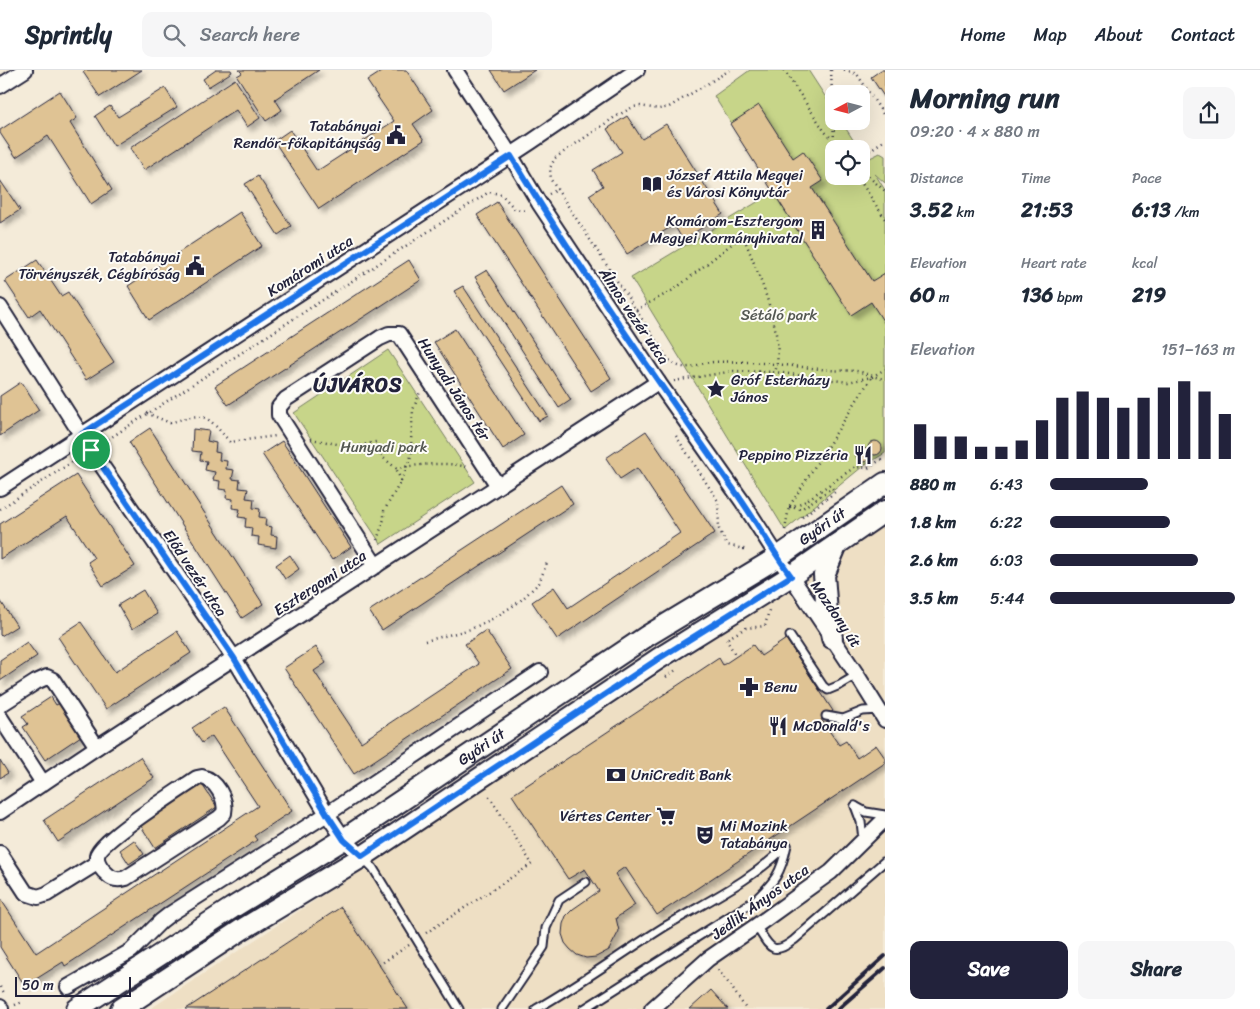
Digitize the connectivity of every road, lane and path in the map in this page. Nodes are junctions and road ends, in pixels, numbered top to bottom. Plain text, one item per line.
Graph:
1 (25, 70) edge
2 (455, 70) edge
3 (637, 70) edge
4 (730, 70) edge
5 (784, 70) edge
6 (831, 70) edge
7 (844, 70) edge
8 (0, 86) edge
9 (885, 117) edge
10 (833, 140) edge
11 (834, 140) edge
12 (885, 140) edge
13 (870, 150) edge
14 (511, 156) junction
15 (870, 178) edge
16 (863, 185) edge
17 (885, 191) edge
18 (527, 211) dead end
19 (885, 218) edge
20 (0, 307) edge
21 (636, 310) junction
22 (778, 364) junction
23 (885, 369) edge
24 (775, 372) junction
25 (426, 375) junction
26 (872, 377) junction
27 (885, 380) edge
28 (664, 382) junction
29 (672, 430) dead end
30 (82, 434) junction
31 (91, 450) junction
32 (885, 457) edge
33 (71, 463) dead end
34 (396, 468) dead end
35 (401, 481) junction
36 (885, 483) edge
37 (498, 486) junction
38 (0, 488) edge
39 (789, 507) junction
40 (0, 509) edge
41 (885, 511) edge
42 (799, 519) dead end
43 (792, 524) dead end
44 (837, 544) junction
45 (748, 550) dead end
46 (778, 557) junction
47 (548, 560) dead end
48 (373, 562) junction
49 (791, 576) junction
50 (771, 602) dead end
51 (765, 626) dead end
52 (790, 636) dead end
53 (832, 638) junction
54 (726, 639) dead end
55 (425, 641) dead end
56 (736, 656) dead end
57 (234, 658) junction
58 (540, 672) dead end
59 (857, 675) junction
60 (868, 691) junction
61 (0, 706) edge
62 (863, 711) junction
63 (882, 715) edge
64 (826, 716) dead end
65 (0, 717) edge
66 (97, 747) junction
67 (43, 782) junction
68 (486, 790) dead end
69 (0, 812) edge
70 (327, 814) junction
71 (885, 817) edge
72 (863, 839) junction
73 (344, 840) junction
74 (0, 853) edge
75 (362, 856) junction
76 (885, 861) edge
77 (97, 863) junction
78 (586, 882) dead end
79 (756, 926) junction
80 (416, 940) junction
81 (708, 959) junction
82 (379, 965) dead end
83 (68, 987) dead end
84 (78, 1009) edge
85 (121, 1009) edge
86 (460, 1009) edge
87 (502, 1009) edge
88 (536, 1009) edge
89 (584, 1009) edge
90 (652, 1009) edge
91 (746, 1009) edge

1 - 8 street
2 - 14 street, Álmos vezér utca
3 - 14 street, Komáromi utca
4 - 21 path
5 - 10 path
6 - 11 path
7 - 9 path
12 - 13 path
14 - 28 street, Álmos vezér utca
14 - 30 street, Komáromi utca
15 - 17 path
16 - 19 path
18 - 31 path
20 - 30 street, Előd vezér utca
21 - 22 path
21 - 22 path
22 - 24 path
22 - 26 path
23 - 26 path
24 - 26 path
24 - 28 path
25 - 35 path
25 - 37 street, Hunyadi János tér
25 - 48 street, Hunyadi János tér
26 - 27 path
26 - 39 path
28 - 37 street, Esztergomi utca
28 - 46 street, Álmos vezér utca
29 - 45 path
30 - 31 street, Előd vezér utca
30 - 38 street, Komáromi utca
31 - 57 street, Előd vezér utca
32 - 39 path
33 - 40 path
34 - 35 path
35 - 48 path
36 - 46 main road, Győri út
37 - 48 street, Esztergomi utca
39 - 42 path
39 - 43 path
41 - 44 main road, Győri út
44 - 49 main road, Győri út
44 - 53 main road
46 - 49 street, Álmos vezér utca
46 - 73 main road, Győri út
47 - 55 path
48 - 57 street, Esztergomi utca
49 - 53 street, Mozdony út
49 - 75 main road, Győri út
50 - 51 path
52 - 59 lane
53 - 59 street, Mozdony út
54 - 56 path
57 - 66 street, Esztergomi utca
57 - 70 street, Előd vezér utca
58 - 70 street, Győri út
59 - 60 street, Mozdony út
60 - 62 lane
60 - 63 street, Mozdony út
61 - 66 street
62 - 63 lane
62 - 64 lane
65 - 67 street
66 - 67 street, Esztergomi utca
67 - 69 street, Esztergomi utca
68 - 80 path
70 - 73 street, Előd vezér utca
70 - 83 street, Győri út
71 - 72 street, Jedlik Ányos utca
71 - 72 lane
72 - 79 street, Jedlik Ányos utca
73 - 75 street, Előd vezér utca
73 - 84 main road, Győri út
74 - 77 street
75 - 80 lane
75 - 85 main road, Győri út
76 - 79 lane
77 - 77 street
78 - 87 lane
79 - 81 street, Jedlik Ányos utca
80 - 82 path
80 - 86 lane
81 - 90 street, Jedlik Ányos utca
81 - 91 path
88 - 89 lane

